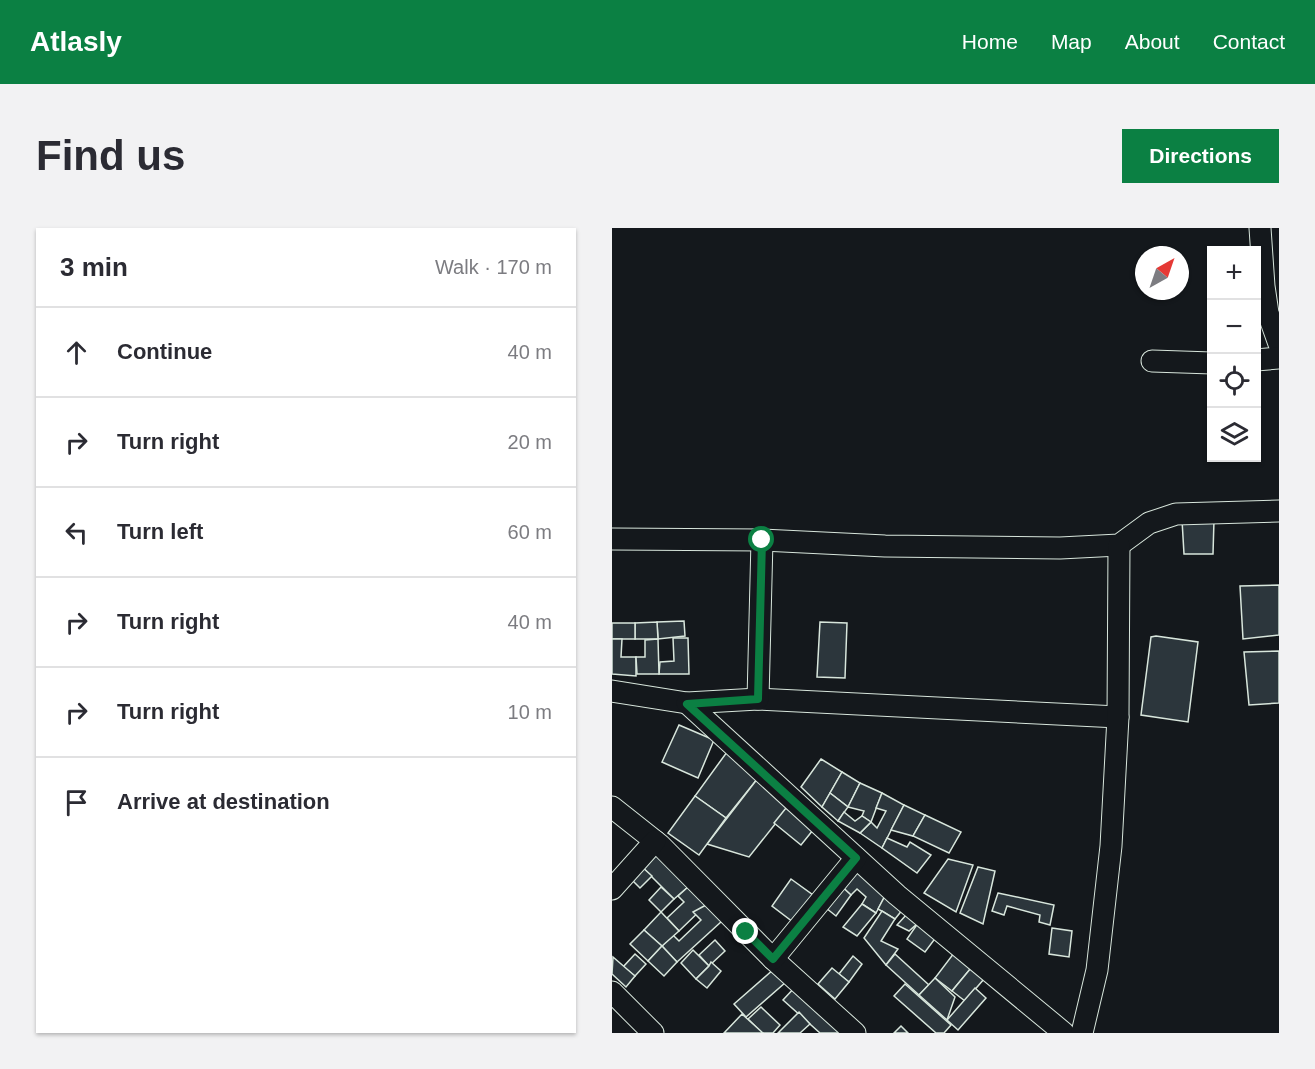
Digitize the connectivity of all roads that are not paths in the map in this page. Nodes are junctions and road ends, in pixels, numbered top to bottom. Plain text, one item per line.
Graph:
1 (1260, 228) edge
2 (1279, 344) edge
3 (1279, 358) edge
4 (1261, 360) edge
5 (1152, 361) dead end
6 (1207, 363) edge
7 (1279, 511) edge
8 (612, 539) edge
9 (762, 540) junction
10 (1119, 545) junction
11 (612, 691) edge
12 (758, 699) junction
13 (687, 704) junction
14 (1118, 717) junction
15 (612, 807) edge
16 (655, 841) junction
17 (856, 858) junction
18 (612, 890) edge
19 (773, 959) junction
20 (612, 992) edge
21 (653, 1033) edge
22 (855, 1033) edge
23 (1064, 1033) edge
24 (1083, 1033) edge

1 - 2 street
3 - 4 street
5 - 6 street
7 - 10 street
8 - 9 street
9 - 10 street
9 - 12 street
10 - 14 street
11 - 13 street
12 - 13 street
12 - 14 street
13 - 17 street
14 - 24 street
15 - 16 street
16 - 18 street
16 - 19 street
17 - 19 street
17 - 23 street
19 - 22 street
20 - 21 street

